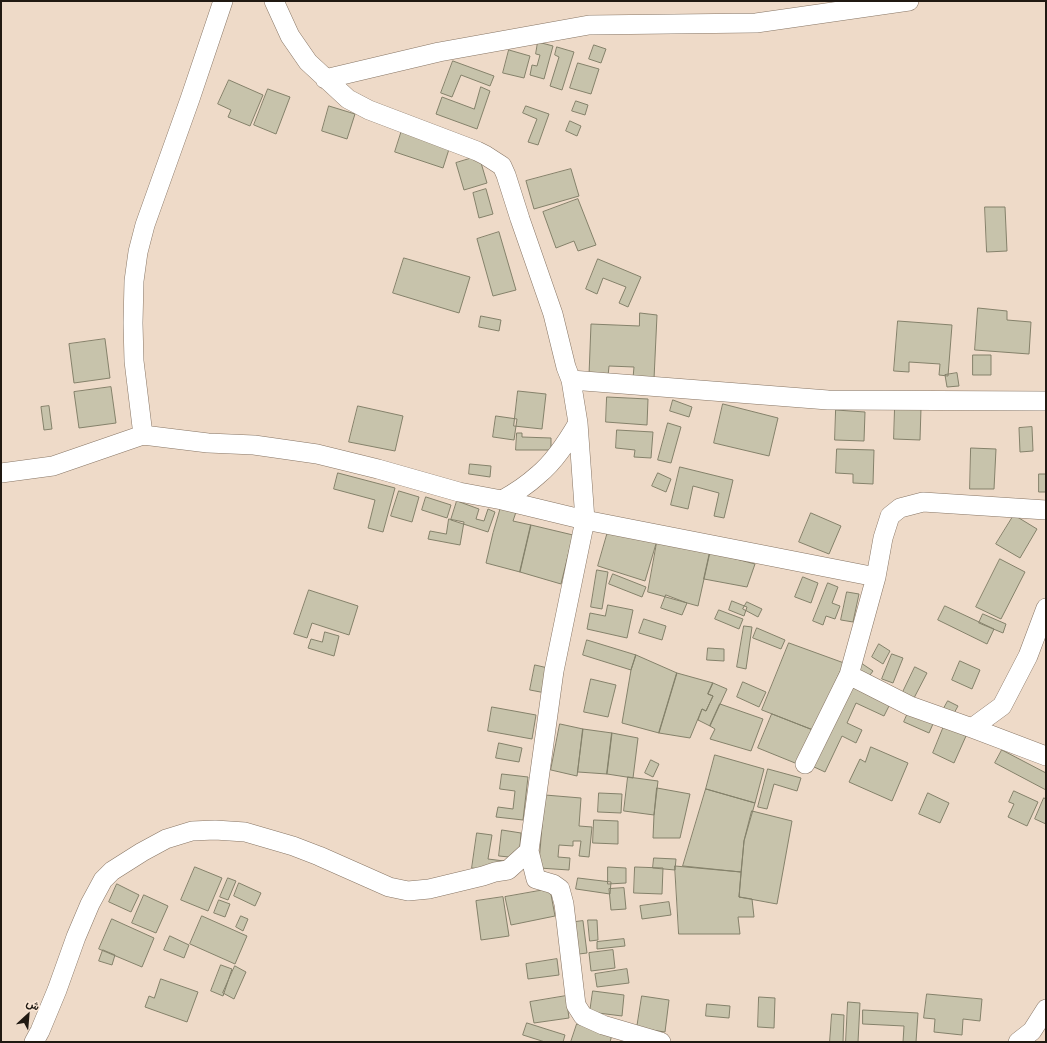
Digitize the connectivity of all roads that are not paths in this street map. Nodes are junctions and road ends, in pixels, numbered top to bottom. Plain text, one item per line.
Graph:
1 (223, 1) edge
2 (274, 1) edge
3 (909, 1) edge
4 (325, 78) junction
5 (571, 380) junction
6 (1046, 401) edge
7 (578, 424) junction
8 (143, 435) junction
9 (1, 473) edge
10 (502, 500) junction
11 (1046, 510) edge
12 (585, 520) junction
13 (876, 578) junction
14 (1046, 608) edge
15 (849, 675) junction
16 (972, 728) junction
17 (1046, 756) edge
18 (805, 764) dead end
19 (529, 850) junction
20 (1046, 1009) edge
21 (34, 1042) edge
22 (661, 1042) edge
23 (1018, 1042) edge

1 - 8 street
2 - 4 street
3 - 4 street
4 - 5 street
5 - 6 street
5 - 7 street
7 - 10 street
7 - 12 street
8 - 9 street
8 - 10 street
10 - 12 street
11 - 13 street
12 - 13 street
12 - 19 street
13 - 15 street
14 - 16 street
15 - 16 street
15 - 18 street
16 - 17 street
19 - 21 street
19 - 22 street
20 - 23 street

